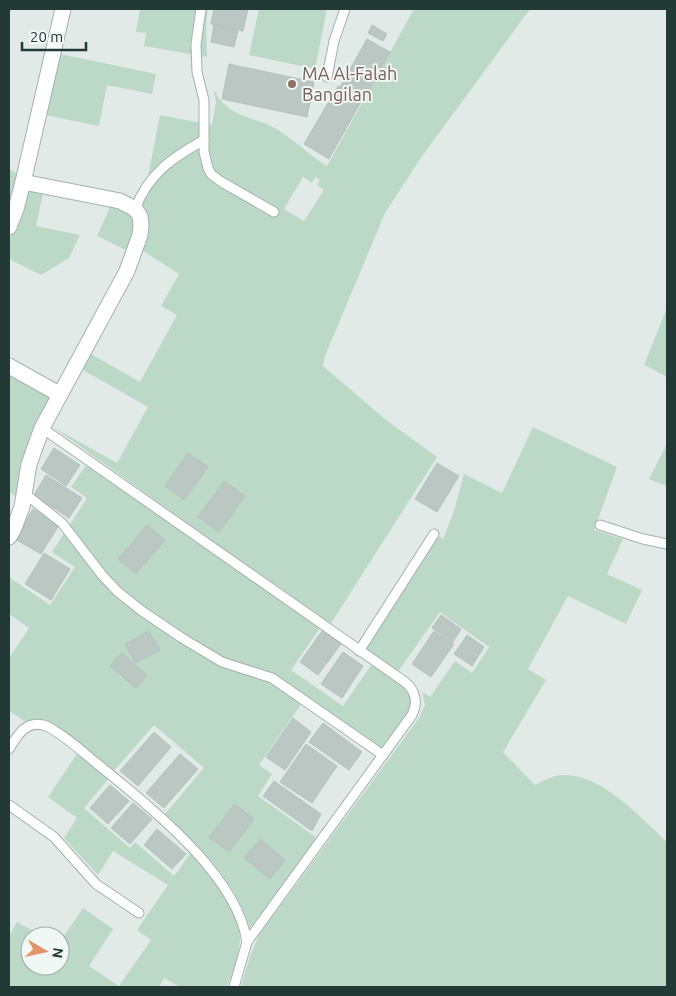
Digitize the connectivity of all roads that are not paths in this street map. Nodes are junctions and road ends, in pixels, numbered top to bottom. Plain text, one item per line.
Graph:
1 (63, 9) edge
2 (201, 9) edge
3 (345, 9) edge
4 (327, 77) dead end
5 (204, 140) junction
6 (23, 182) junction
7 (135, 209) junction
8 (274, 212) dead end
9 (9, 227) edge
10 (9, 366) edge
11 (59, 394) junction
12 (42, 428) junction
13 (24, 494) junction
14 (600, 525) dead end
15 (434, 534) dead end
16 (9, 537) edge
17 (667, 544) edge
18 (359, 651) junction
19 (9, 749) edge
20 (383, 755) junction
21 (9, 805) edge
22 (139, 913) dead end
23 (247, 942) junction
24 (234, 987) edge

1 - 6 street
2 - 5 lane
3 - 4 lane
5 - 7 lane
5 - 8 lane
6 - 7 street
6 - 9 street
7 - 11 street
10 - 11 street
11 - 12 street
12 - 13 street
12 - 18 lane
13 - 16 street
13 - 20 lane
14 - 17 lane
15 - 18 lane
18 - 20 lane
19 - 23 lane
20 - 23 lane
21 - 22 lane
23 - 24 lane

